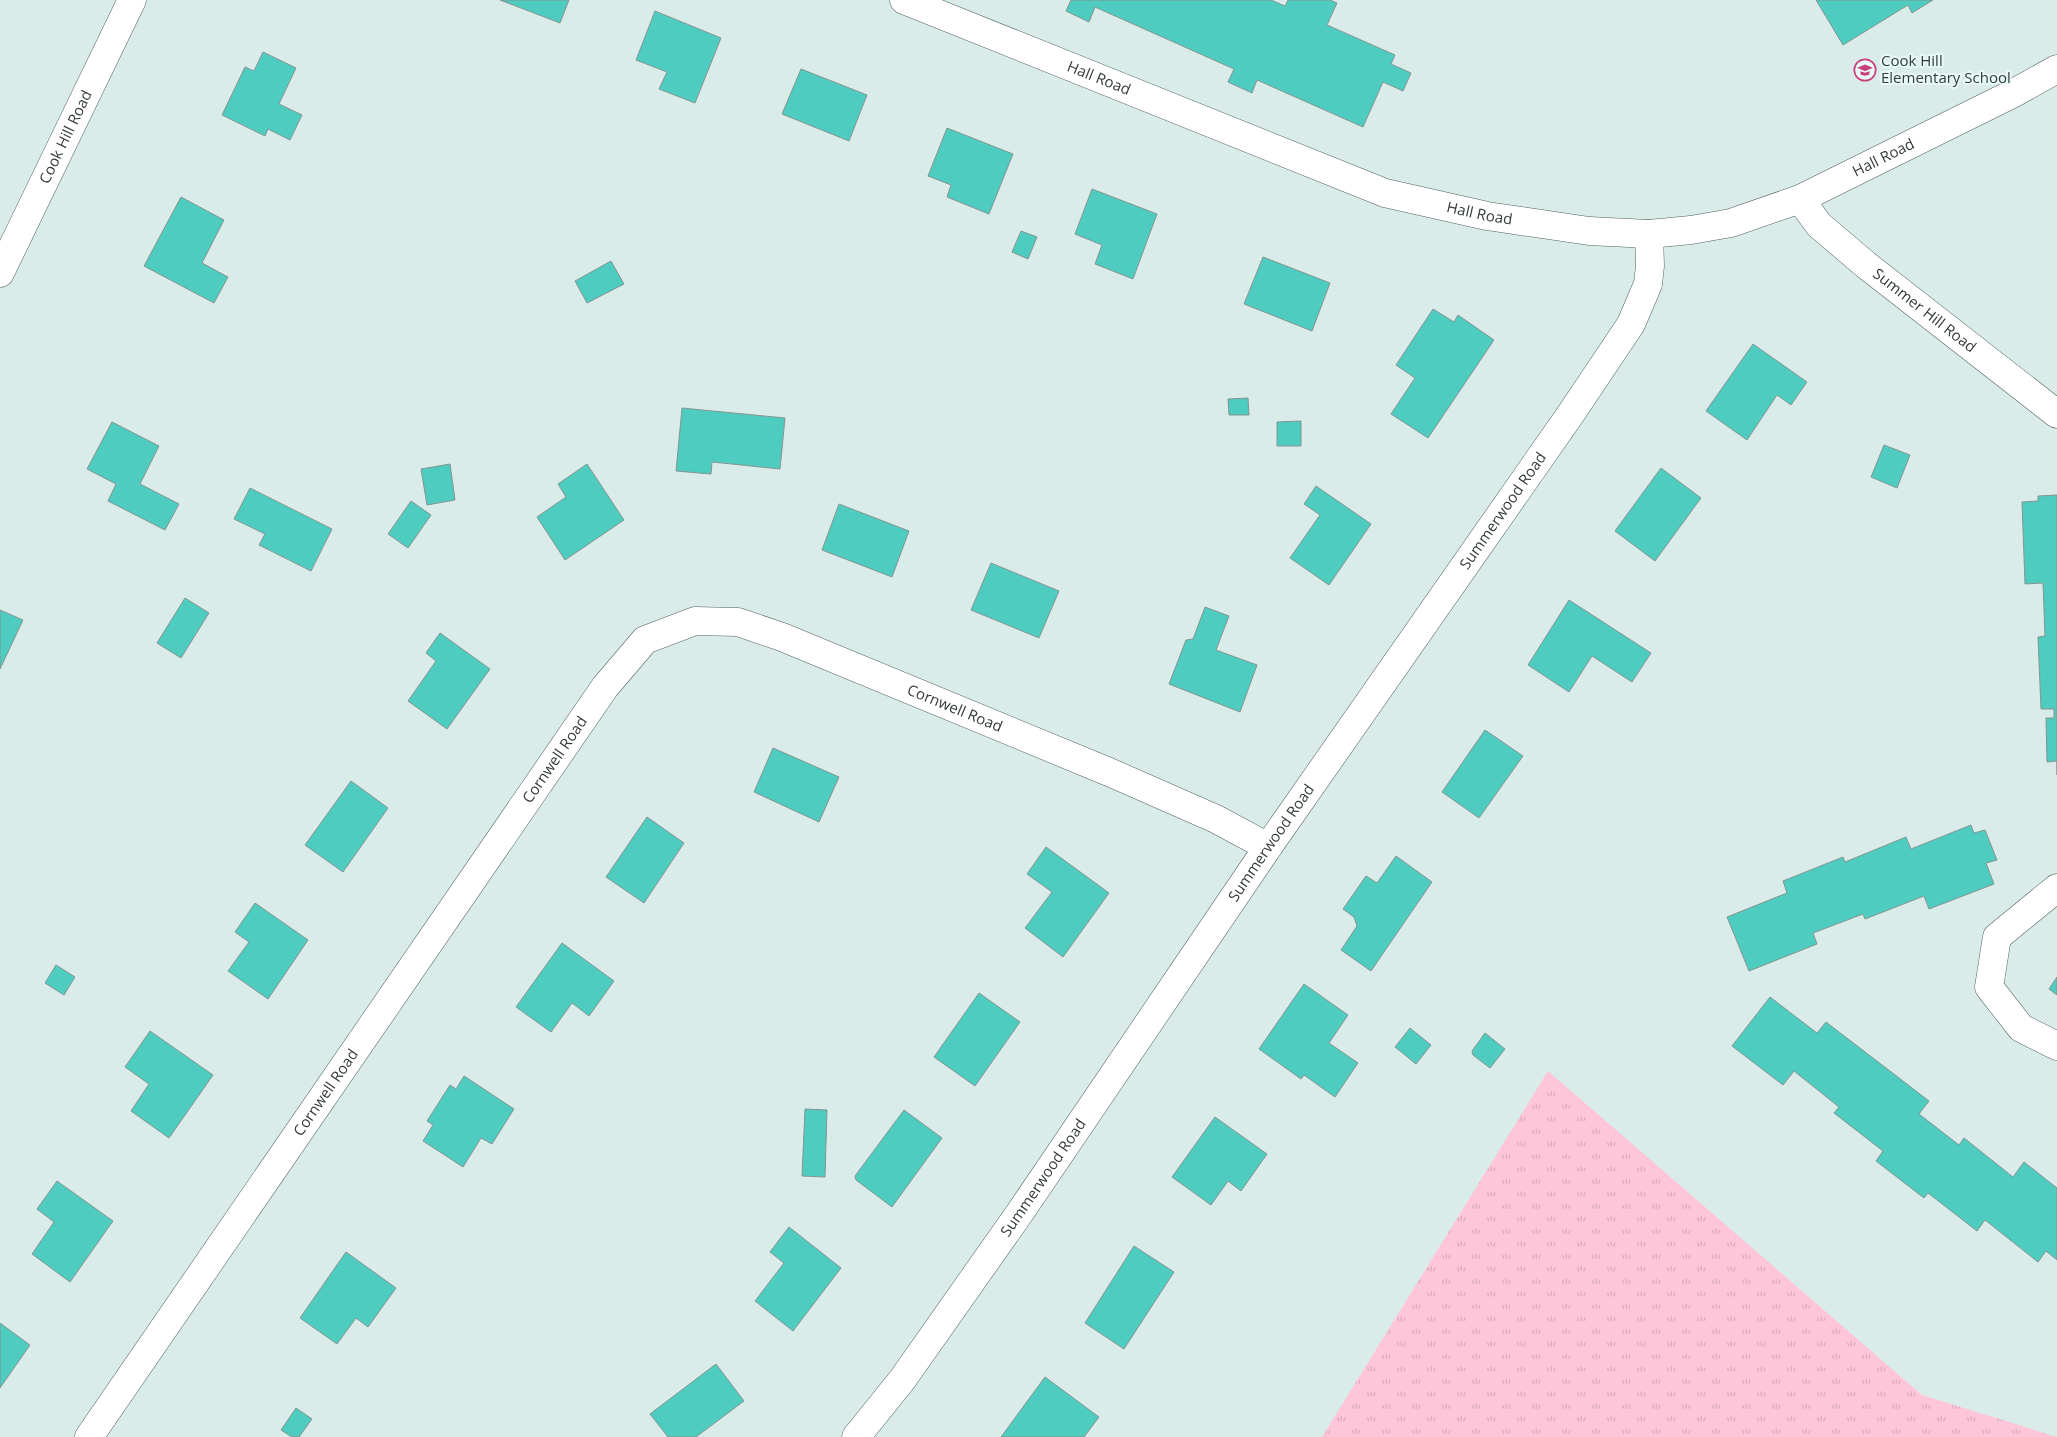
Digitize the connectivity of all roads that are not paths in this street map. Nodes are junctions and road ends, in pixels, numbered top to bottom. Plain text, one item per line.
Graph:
1 (132, 0) edge
2 (904, 0) edge
3 (2057, 69) edge
4 (1800, 200) junction
5 (1649, 234) junction
6 (0, 273) edge
7 (2057, 414) edge
8 (1268, 847) junction
9 (2057, 888) edge
10 (2057, 1046) edge
11 (88, 1437) edge
12 (856, 1437) edge

1 - 6 street, Cook Hill Road
2 - 5 street, Hall Road
3 - 4 street, Hall Road
4 - 5 street, Hall Road
4 - 7 street, Summer Hill Road
5 - 8 street, Summerwood Road
8 - 11 street, Cornwell Road
8 - 12 street, Summerwood Road
9 - 10 street

